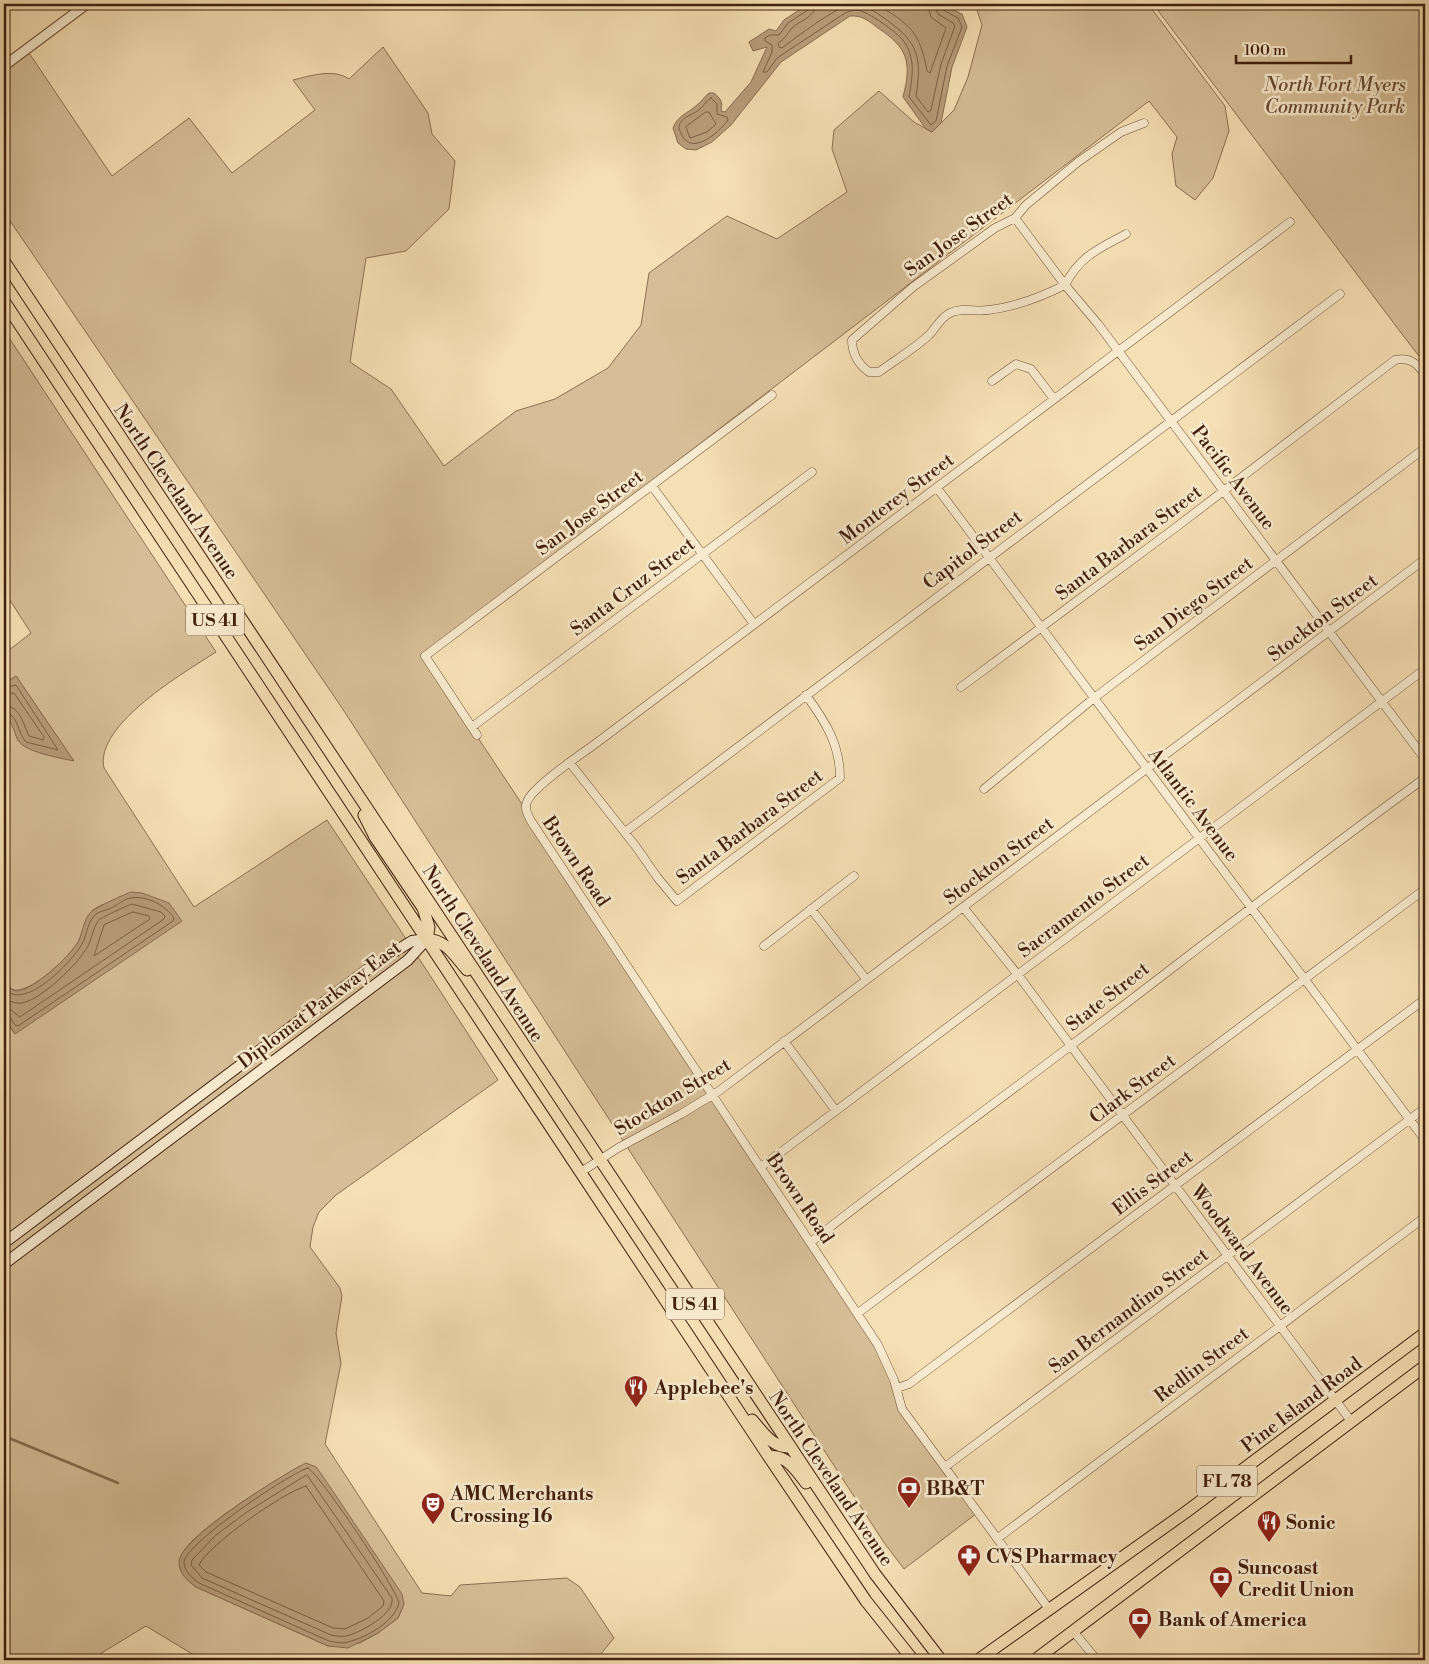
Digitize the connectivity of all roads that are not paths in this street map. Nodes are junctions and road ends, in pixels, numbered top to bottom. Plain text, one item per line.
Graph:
1 (87, 4) edge
2 (4, 66) edge
3 (1144, 123) dead end
4 (1015, 218) junction
5 (1290, 222) dead end
6 (1126, 234) dead end
7 (4, 261) edge
8 (1065, 285) junction
9 (1340, 294) dead end
10 (4, 301) edge
11 (1119, 352) junction
12 (1425, 375) edge
13 (992, 381) dead end
14 (772, 395) dead end
15 (1054, 399) junction
16 (1171, 421) junction
17 (1425, 448) edge
18 (812, 472) dead end
19 (652, 486) junction
20 (937, 488) junction
21 (1224, 491) junction
22 (702, 555) junction
23 (989, 557) junction
24 (1425, 559) edge
25 (1277, 560) junction
26 (754, 624) junction
27 (1041, 626) junction
28 (1330, 631) junction
29 (1425, 669) edge
30 (960, 687) dead end
31 (806, 694) junction
32 (1094, 698) junction
33 (1382, 701) junction
34 (472, 727) junction
35 (477, 735) dead end
36 (332, 755) junction
37 (1425, 759) edge
38 (570, 763) junction
39 (1147, 769) junction
40 (1425, 778) edge
41 (984, 789) dead end
42 (526, 803) joint
43 (625, 832) junction
44 (1199, 839) junction
45 (854, 876) dead end
46 (1425, 889) edge
47 (963, 907) junction
48 (1251, 907) junction
49 (811, 909) junction
50 (426, 939) junction
51 (764, 946) dead end
52 (1018, 975) junction
53 (1305, 979) junction
54 (866, 980) junction
55 (1425, 999) edge
56 (498, 1006) junction
57 (784, 1041) junction
58 (1070, 1046) junction
59 (1358, 1050) junction
60 (713, 1095) junction
61 (1425, 1108) edge
62 (836, 1112) junction
63 (1123, 1116) junction
64 (1410, 1119) junction
65 (1425, 1140) edge
66 (600, 1160) junction
67 (761, 1167) junction
68 (581, 1172) junction
69 (1175, 1186) junction
70 (1425, 1217) edge
71 (811, 1242) junction
72 (4, 1243) edge
73 (1227, 1256) junction
74 (4, 1264) edge
75 (858, 1314) junction
76 (1280, 1326) junction
77 (1425, 1333) edge
78 (1425, 1366) edge
79 (724, 1388) junction
80 (897, 1388) junction
81 (1335, 1400) junction
82 (1351, 1421) junction
83 (790, 1447) junction
84 (769, 1457) junction
85 (945, 1467) junction
86 (840, 1523) junction
87 (998, 1538) junction
88 (1050, 1609) junction
89 (1073, 1631) junction
90 (910, 1658) edge
91 (942, 1660) edge
92 (978, 1660) edge
93 (1035, 1660) edge
94 (1097, 1660) edge

1 - 2 street
3 - 4 street, San Jose Street
4 - 8 street, Pacific Avenue
4 - 8 street, San Jose Street
5 - 11 street, Monterey Street
6 - 8 street
7 - 36 main road, North Cleveland Avenue / US 41
8 - 11 street, Pacific Avenue
9 - 16 street, Capitol Street
10 - 50 main road, North Cleveland Avenue / US 41
11 - 15 street, Monterey Street
11 - 16 street, Pacific Avenue
12 - 21 street, Santa Barbara Street
13 - 15 street
14 - 19 street, San Jose Street
15 - 20 street, Monterey Street
16 - 21 street, Pacific Avenue
16 - 23 street, Capitol Street
17 - 25 street, San Diego Street
18 - 22 street, Santa Cruz Street
19 - 22 street
19 - 34 street, San Jose Street
20 - 23 street, Atlantic Avenue
20 - 26 street, Monterey Street
21 - 25 street, Pacific Avenue
21 - 27 street, Santa Barbara Street
22 - 26 street
22 - 34 street, Santa Cruz Street
23 - 27 street, Atlantic Avenue
23 - 31 street, Capitol Street
24 - 28 street, Stockton Street
25 - 28 street, Pacific Avenue
25 - 32 street, San Diego Street
26 - 38 street, Monterey Street
27 - 30 street, Santa Barbara Street
27 - 32 street, Atlantic Avenue
28 - 33 street, Pacific Avenue
28 - 39 street, Stockton Street
29 - 33 street, Sacramento Street
31 - 43 street, Capitol Street
31 - 43 street, Santa Barbara Street
32 - 39 street, Atlantic Avenue
32 - 41 street, San Diego Street
33 - 37 street, Pacific Avenue
33 - 44 street, Sacramento Street
34 - 35 street
36 - 50 main road
36 - 56 main road, North Cleveland Avenue / US 41
38 - 42 street, Monterey Street
38 - 43 street
39 - 44 street, Atlantic Avenue
39 - 47 street, Stockton Street
40 - 48 street, State Street
42 - 60 street, Brown Road
44 - 48 street, Atlantic Avenue
44 - 52 street, Sacramento Street
45 - 49 street
46 - 53 street, Clark Street
47 - 52 street, Woodward Avenue
47 - 54 street, Stockton Street
48 - 53 street, Atlantic Avenue
48 - 58 street, State Street
49 - 51 street
49 - 54 street
50 - 56 main road
50 - 68 main road, North Cleveland Avenue / US 41
50 - 72 main road, Diplomat Parkway East
50 - 74 main road, Diplomat Parkway East
52 - 58 street, Woodward Avenue
52 - 62 street, Sacramento Street
53 - 59 street, Atlantic Avenue
53 - 63 street, Clark Street
54 - 57 street, Stockton Street
55 - 59 street, Ellis Street
56 - 66 main road, North Cleveland Avenue / US 41
57 - 60 street, Stockton Street
57 - 62 street
58 - 63 street, Woodward Avenue
58 - 71 street, State Street
59 - 64 street, Atlantic Avenue
59 - 69 street, Ellis Street
60 - 66 street, Stockton Street
60 - 67 street, Brown Road
61 - 64 street, San Bernandino Street
62 - 67 street, Sacramento Street
63 - 69 street, Woodward Avenue
63 - 75 street, Clark Street
64 - 65 street, Atlantic Avenue
64 - 73 street, San Bernandino Street
66 - 68 street, Stockton Street
66 - 83 main road, North Cleveland Avenue / US 41
67 - 71 street, Brown Road
68 - 79 main road, North Cleveland Avenue / US 41
69 - 73 street, Woodward Avenue
69 - 80 street, Ellis Street
70 - 76 street, Redlin Street
71 - 75 street, Brown Road
73 - 76 street, Woodward Avenue
73 - 85 street, San Bernandino Street
75 - 80 street, Brown Road
76 - 81 street, Woodward Avenue
76 - 87 street, Redlin Street
77 - 81 main road, Pine Island Road / FL 78
78 - 82 main road, FL 78
79 - 83 main road
79 - 84 main road, North Cleveland Avenue / US 41
80 - 85 street, Brown Road
81 - 82 street, Woodward Avenue
81 - 88 main road, Pine Island Road / FL 78
82 - 89 main road, FL 78
83 - 86 main road, North Cleveland Avenue / US 41
84 - 86 main road
84 - 90 main road, North Cleveland Avenue / US 41
85 - 87 street, Brown Road
86 - 91 main road, North Cleveland Avenue / US 41
87 - 88 street, Brown Road
88 - 92 main road, Pine Island Road / FL 78
89 - 93 main road, FL 78
89 - 94 street

